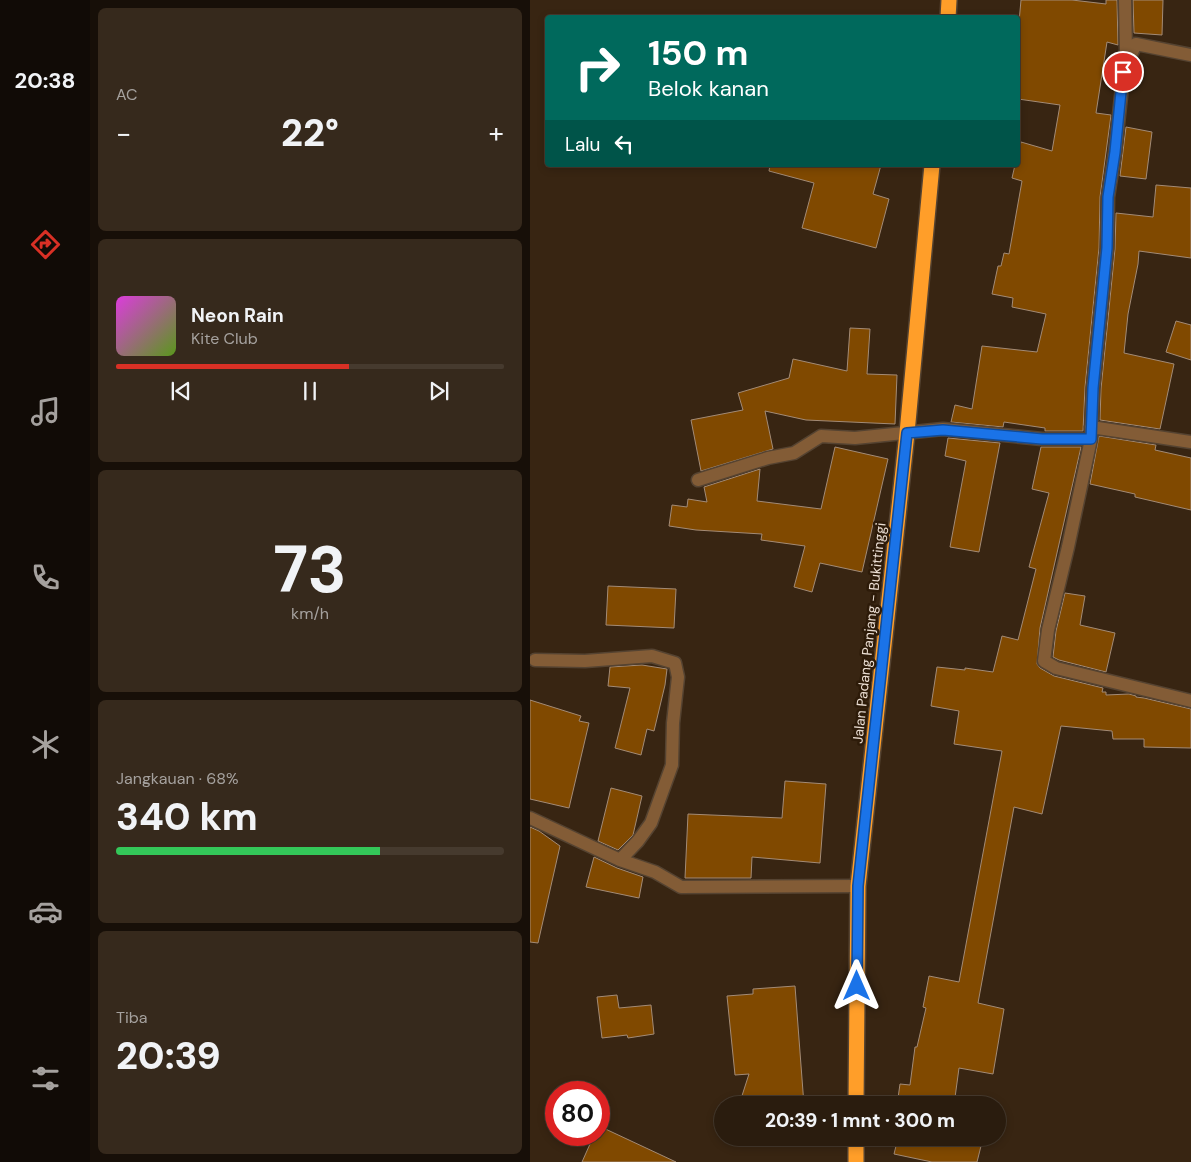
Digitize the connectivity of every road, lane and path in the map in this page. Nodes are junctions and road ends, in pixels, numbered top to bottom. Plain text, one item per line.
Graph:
1 (949, 0) edge
2 (1125, 0) edge
3 (948, 15) edge
4 (1191, 55) edge
5 (1123, 72) junction
6 (932, 167) edge
7 (907, 433) junction
8 (1091, 433) junction
9 (1191, 442) edge
10 (698, 480) dead end
11 (535, 660) dead end
12 (1191, 701) edge
13 (530, 818) edge
14 (620, 860) junction
15 (858, 886) junction
16 (856, 1096) edge
17 (856, 1146) edge
18 (856, 1162) edge

1 - 3 highway
2 - 5 street
4 - 5 street
5 - 8 street
6 - 7 highway, Jalan Padang Panjang - Bukittinggi
7 - 8 street
7 - 10 street
7 - 15 highway, Jalan Padang Panjang - Bukittinggi
8 - 9 street
8 - 12 street
11 - 14 street
13 - 14 street
14 - 15 street
15 - 16 highway, Jalan Padang Panjang - Bukittinggi
17 - 18 highway

